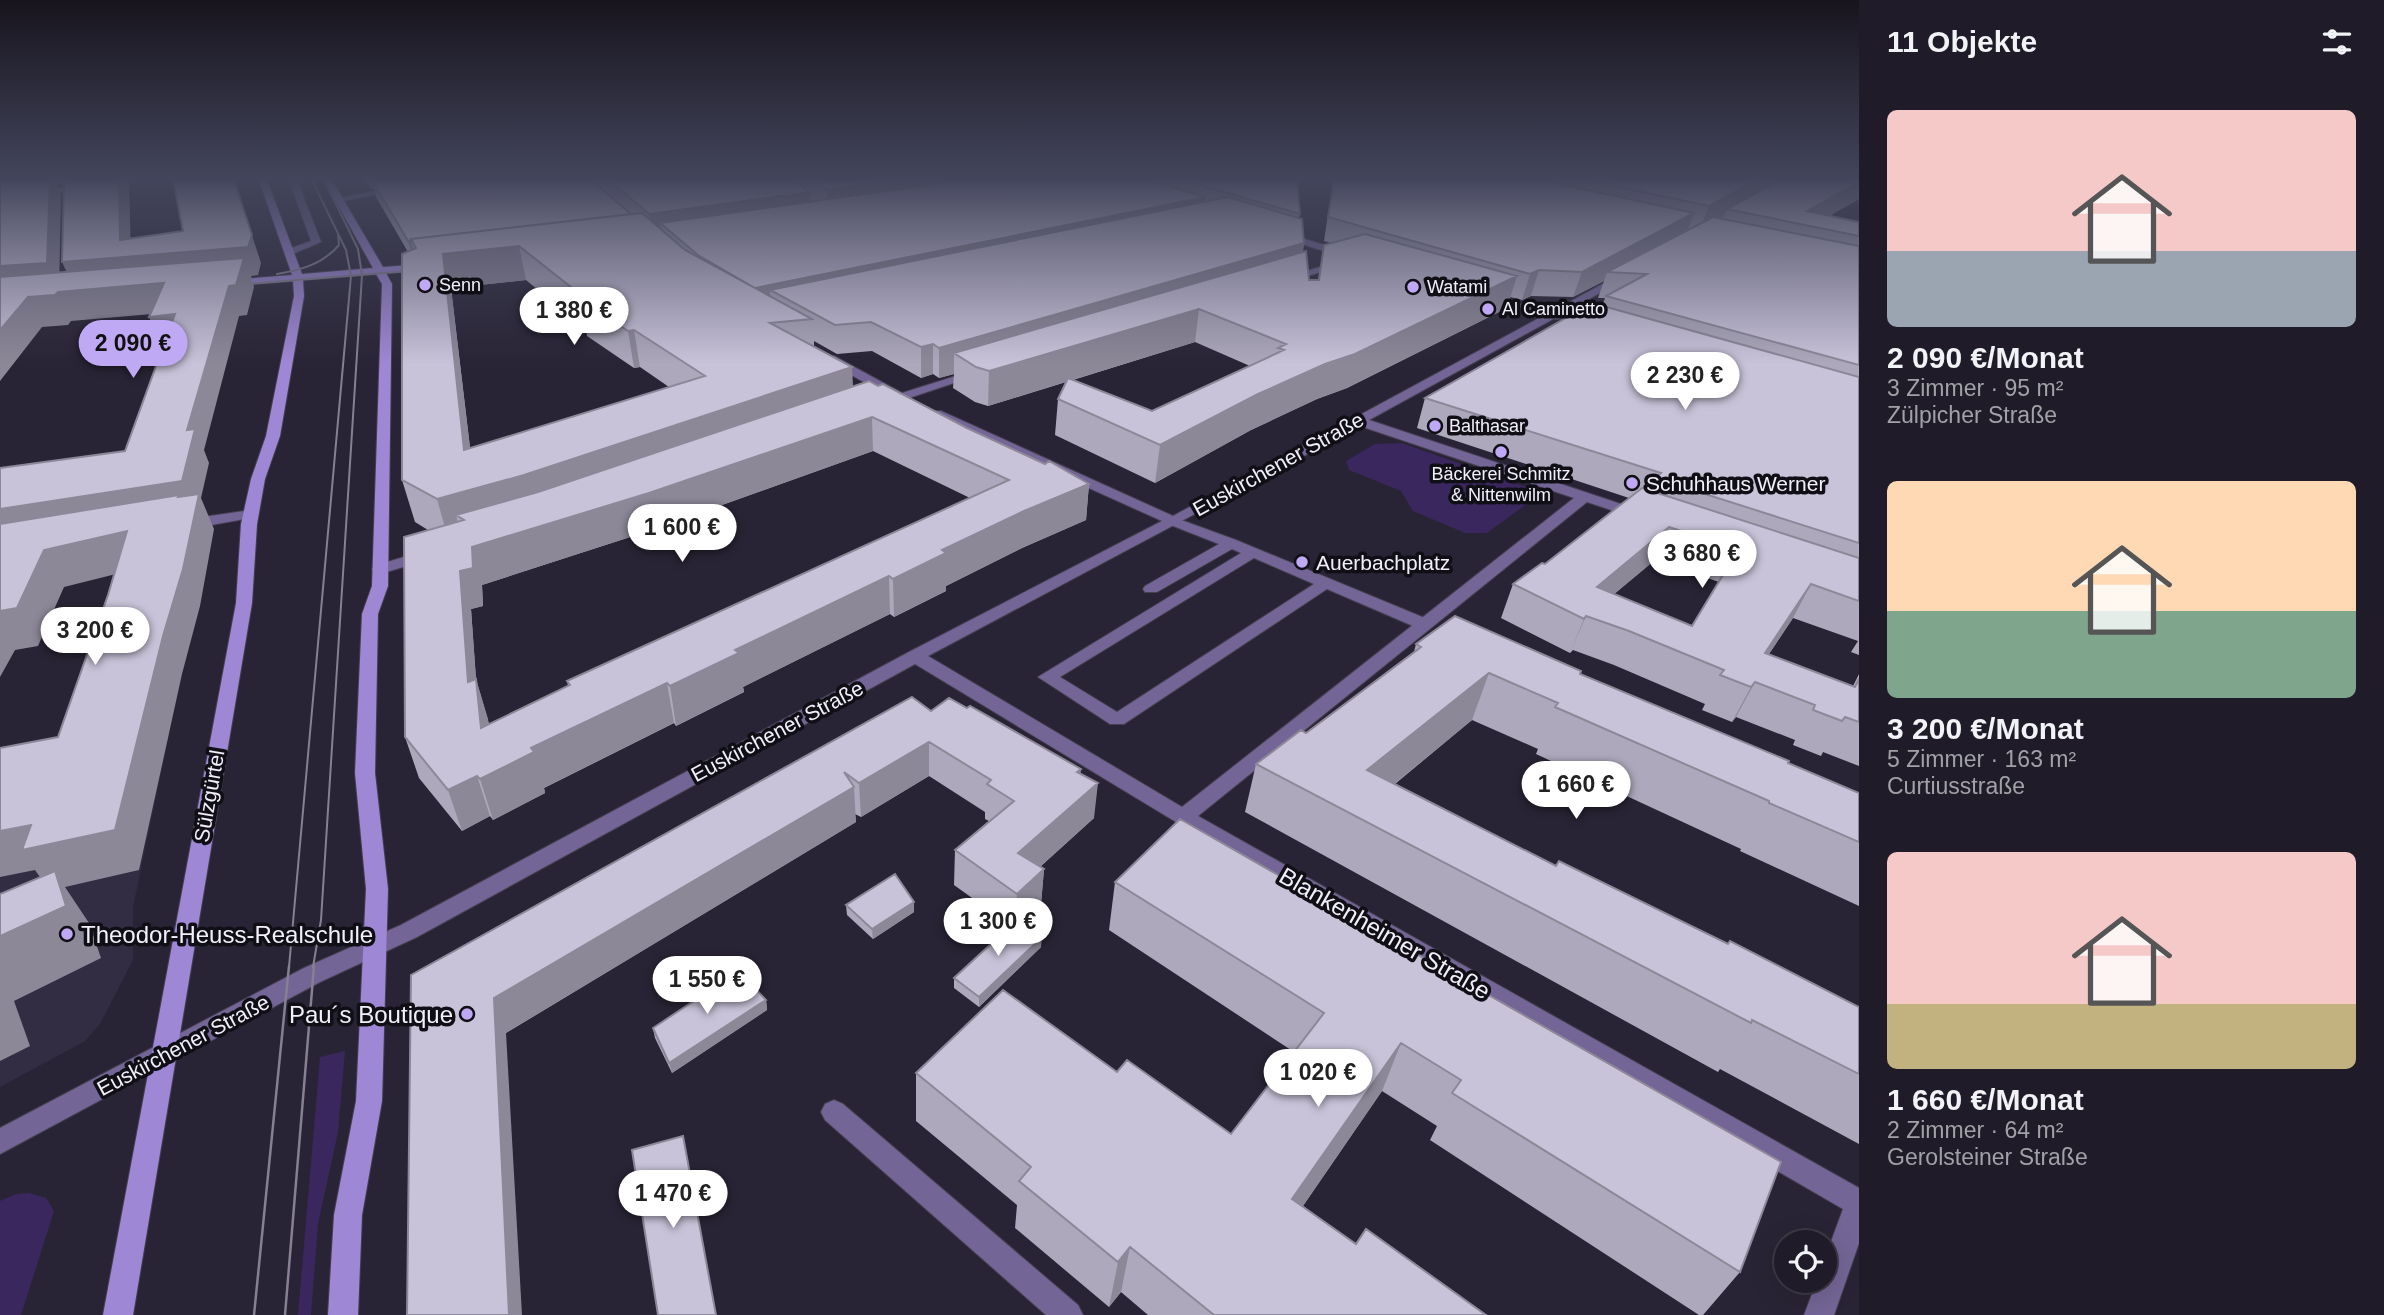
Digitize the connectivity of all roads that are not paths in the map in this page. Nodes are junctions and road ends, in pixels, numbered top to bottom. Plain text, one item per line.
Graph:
1 (286, 241) edge
2 (316, 241) edge
3 (364, 241) edge
4 (1301, 241) edge
5 (290, 251) junction
6 (437, 266) edge
7 (1637, 269) edge
8 (382, 271) junction
9 (298, 278) junction
10 (1279, 282) edge
11 (221, 284) edge
12 (1469, 291) edge
13 (1559, 317) junction
14 (827, 356) edge
15 (991, 369) edge
16 (899, 397) junction
17 (874, 407) edge
18 (1358, 421) junction
19 (1585, 496) junction
20 (251, 513) junction
21 (1650, 518) edge
22 (1173, 521) junction
23 (173, 526) edge
24 (1231, 543) junction
25 (447, 549) edge
26 (1253, 552) junction
27 (380, 569) junction
28 (1326, 583) junction
29 (1151, 589) dead end
30 (1432, 628) junction
31 (915, 656) junction
32 (1183, 817) junction
33 (374, 944) junction
34 (165, 1055) junction
35 (834, 1112) dead end
36 (0, 1142) edge
37 (1859, 1203) edge
38 (118, 1315) edge
39 (343, 1315) edge
40 (1068, 1315) edge
41 (1819, 1315) edge

1 - 5 main road, Sülzgürtel
2 - 5 street
3 - 8 main road
4 - 10 street
5 - 9 main road, Sülzgürtel
6 - 8 main road
7 - 13 street, Euskirchener Straße
8 - 9 main road
8 - 27 main road
9 - 11 main road
9 - 20 main road, Sülzgürtel
12 - 13 street
13 - 18 street, Euskirchener Straße
14 - 16 street
15 - 16 street
16 - 17 street
16 - 22 street
18 - 19 street
18 - 22 street, Euskirchener Straße
19 - 21 street
19 - 30 street
20 - 23 street
20 - 34 main road, Sülzgürtel
22 - 24 street
22 - 31 street, Euskirchener Straße
24 - 26 street
24 - 29 street
25 - 27 street
26 - 28 street
26 - 28 street
27 - 33 main road
28 - 30 street
30 - 32 street
31 - 32 street, Blankenheimer Straße
31 - 33 street, Euskirchener Straße
32 - 37 street, Blankenheimer Straße
33 - 34 street, Euskirchener Straße
33 - 39 main road
34 - 36 street, Euskirchener Straße
34 - 38 main road, Sülzgürtel
35 - 40 street
37 - 41 street

